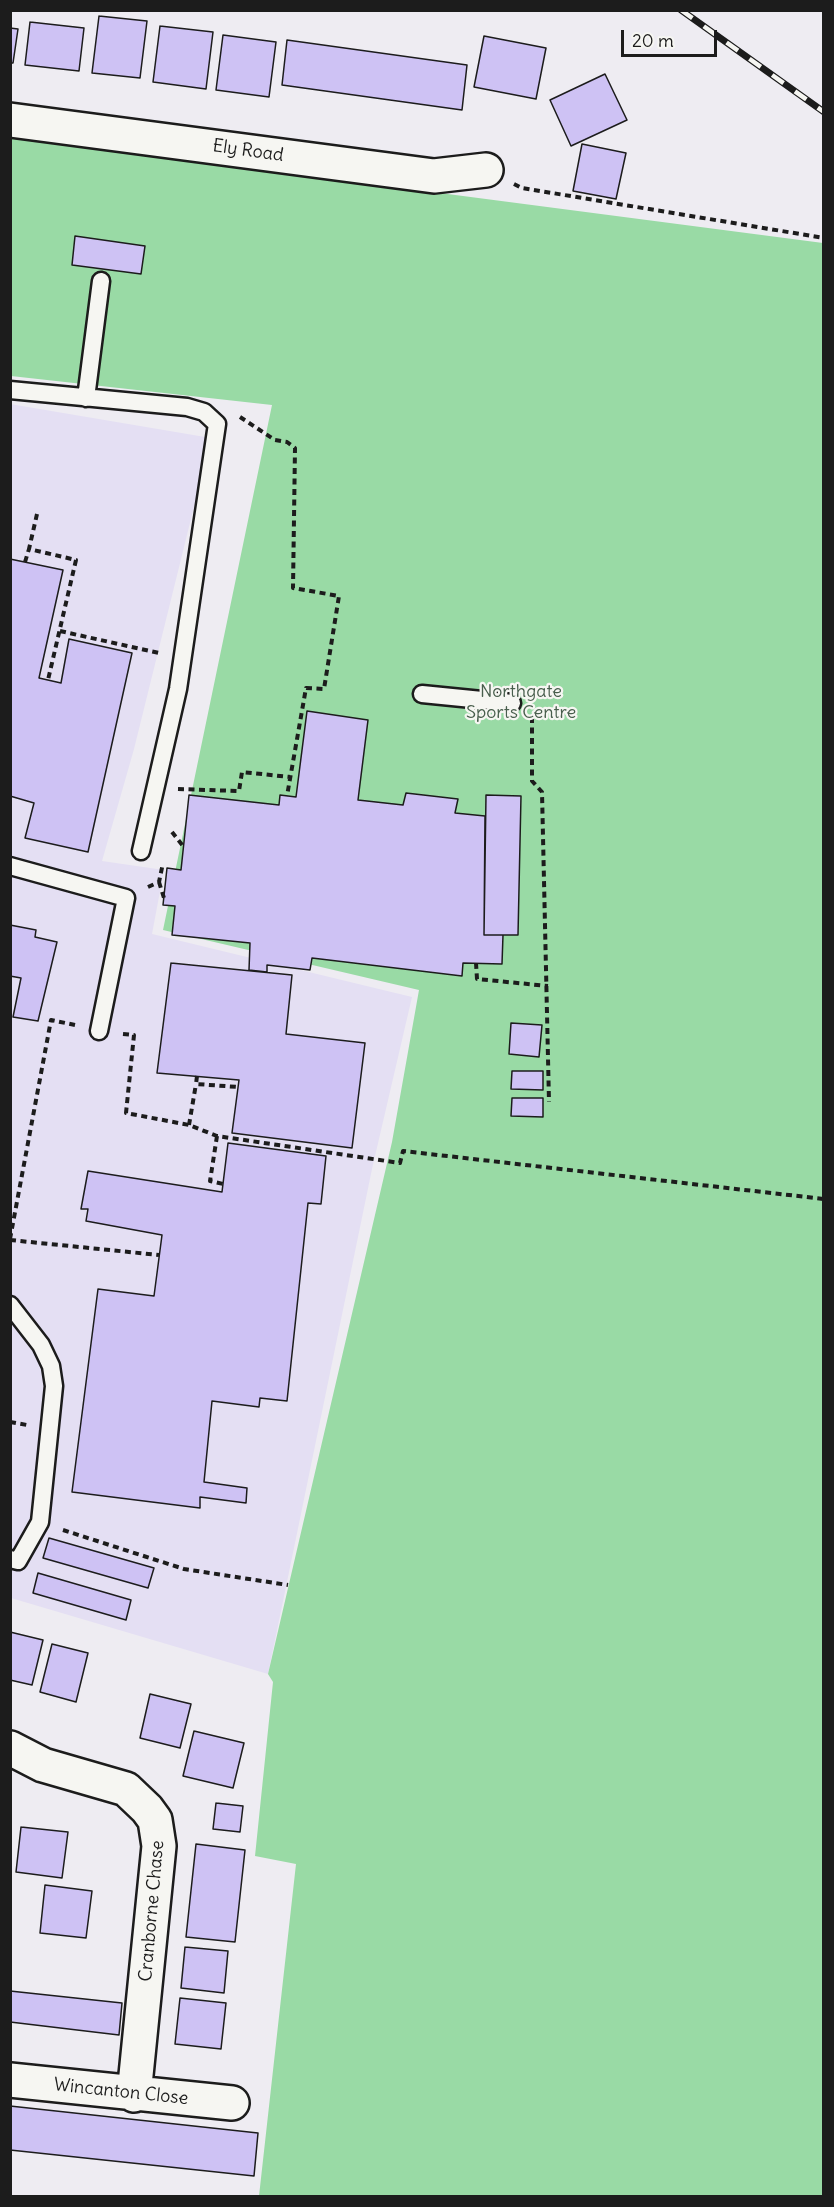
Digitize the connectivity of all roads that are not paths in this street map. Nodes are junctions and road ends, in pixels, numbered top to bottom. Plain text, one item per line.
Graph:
1 (10, 120) edge
2 (500, 177) road end
3 (101, 281) dead end
4 (10, 390) edge
5 (86, 398) junction
6 (423, 694) dead end
7 (512, 703) road end
8 (141, 851) dead end
9 (10, 866) edge
10 (99, 1031) road end
11 (10, 1305) edge
12 (10, 1558) edge
13 (10, 1748) edge
14 (10, 2080) edge
15 (134, 2094) junction
16 (232, 2103) dead end

1 - 2 street, Ely Road
3 - 5 lane
4 - 5 lane
5 - 8 lane
6 - 7 lane
9 - 10 lane
11 - 12 lane
13 - 15 street, Cranborne Chase
14 - 15 street, Wincanton Close
15 - 16 street, Wincanton Close

